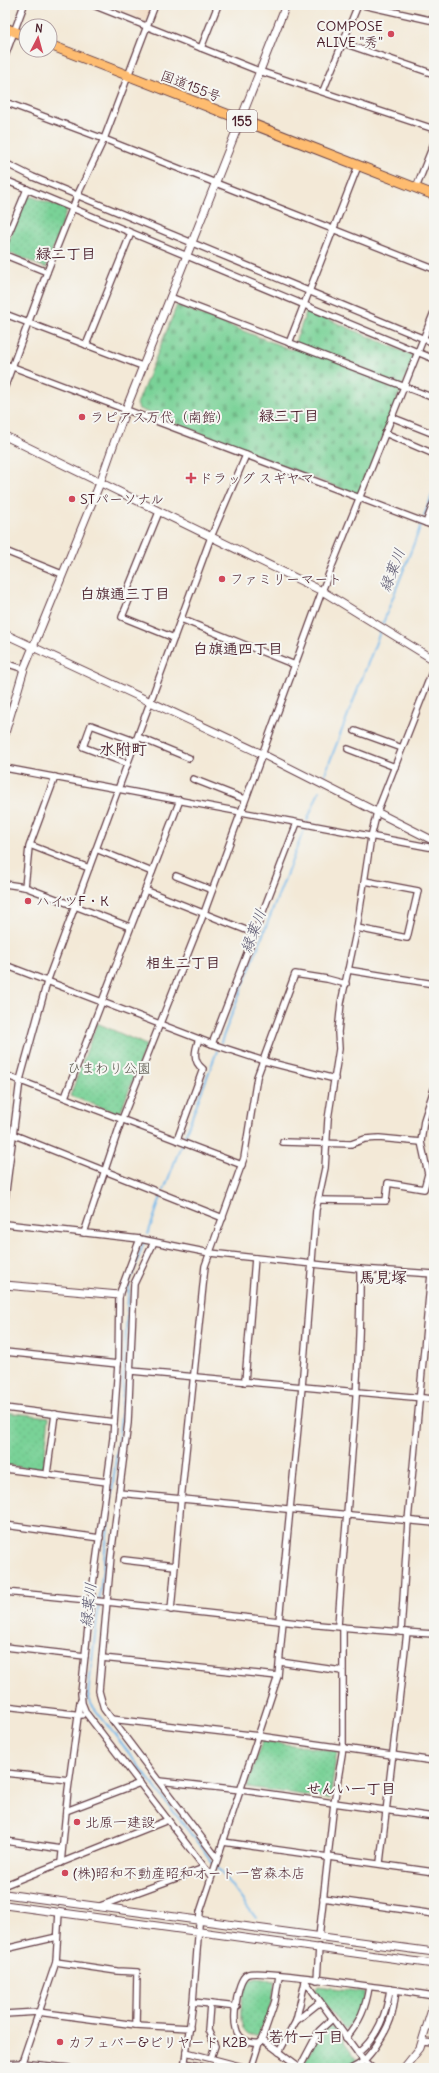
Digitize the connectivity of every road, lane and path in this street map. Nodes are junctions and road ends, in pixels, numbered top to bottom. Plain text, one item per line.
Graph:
1 (24, 5) edge
2 (92, 5) edge
3 (155, 5) edge
4 (218, 5) edge
5 (286, 5) edge
6 (358, 5) edge
7 (363, 5) edge
8 (434, 21) edge
9 (147, 26) junction
10 (5, 28) edge
11 (14, 31) junction
12 (18, 33) edge
13 (343, 43) junction
14 (58, 48) edge
15 (202, 48) junction
16 (5, 56) edge
17 (259, 71) junction
18 (434, 74) edge
19 (129, 76) junction
20 (323, 91) junction
21 (5, 102) edge
22 (240, 120) junction
23 (434, 129) edge
24 (104, 139) junction
25 (434, 143) edge
26 (5, 163) edge
27 (358, 166) junction
28 (5, 180) edge
29 (216, 184) junction
30 (416, 188) junction
31 (27, 189) junction
32 (78, 194) junction
33 (434, 195) edge
34 (72, 208) junction
35 (332, 229) junction
36 (131, 233) junction
37 (192, 241) junction
38 (5, 242) edge
39 (5, 255) edge
40 (186, 256) junction
41 (434, 269) edge
42 (47, 272) junction
43 (309, 291) junction
44 (170, 297) junction
45 (303, 305) junction
46 (434, 312) edge
47 (5, 314) edge
48 (27, 323) junction
49 (423, 339) junction
50 (289, 343) junction
51 (434, 343) edge
52 (86, 345) junction
53 (417, 353) junction
54 (434, 359) edge
55 (8, 365) edge
56 (142, 366) junction
57 (5, 386) edge
58 (403, 387) junction
59 (434, 398) edge
60 (126, 409) junction
61 (391, 418) junction
62 (385, 433) junction
63 (434, 434) edge
64 (5, 436) edge
65 (434, 454) edge
66 (246, 455) junction
67 (100, 483) junction
68 (360, 497) junction
69 (434, 502) edge
70 (159, 512) junction
71 (426, 523) junction
72 (434, 526) edge
73 (211, 537) junction
74 (5, 551) edge
75 (62, 574) junction
76 (322, 591) junction
77 (181, 619) junction
78 (5, 634) edge
79 (174, 638) junction
80 (33, 647) junction
81 (434, 660) edge
82 (5, 663) edge
83 (295, 665) junction
84 (434, 667) edge
85 (24, 669) junction
86 (150, 702) junction
87 (355, 731) dead end
88 (5, 733) edge
89 (137, 740) junction
90 (402, 748) junction
91 (348, 749) dead end
92 (262, 754) junction
93 (189, 758) dead end
94 (128, 764) junction
95 (394, 767) junction
96 (5, 768) edge
97 (55, 777) junction
98 (193, 779) dead end
99 (119, 788) junction
100 (244, 799) junction
101 (180, 800) junction
102 (240, 812) junction
103 (377, 812) junction
104 (297, 823) junction
105 (371, 837) junction
106 (434, 840) edge
107 (30, 845) junction
108 (434, 848) edge
109 (96, 849) junction
110 (89, 868) junction
111 (152, 872) junction
112 (176, 876) dead end
113 (364, 881) junction
114 (5, 884) edge
115 (25, 887) junction
116 (145, 890) junction
117 (212, 890) junction
118 (75, 906) junction
119 (204, 913) junction
120 (130, 928) junction
121 (357, 928) junction
122 (256, 934) junction
123 (5, 965) edge
124 (348, 970) junction
125 (47, 982) junction
126 (346, 984) junction
127 (434, 984) edge
128 (102, 1002) junction
129 (160, 1024) junction
130 (200, 1039) junction
131 (212, 1044) junction
132 (264, 1061) junction
133 (5, 1074) edge
134 (335, 1079) junction
135 (20, 1080) junction
136 (434, 1089) edge
137 (65, 1097) junction
138 (122, 1119) junction
139 (12, 1134) junction
140 (177, 1140) junction
141 (282, 1142) dead end
142 (421, 1142) junction
143 (326, 1144) junction
144 (7, 1158) edge
145 (242, 1165) junction
146 (106, 1171) junction
147 (5, 1199) edge
148 (319, 1200) junction
149 (224, 1218) junction
150 (5, 1224) edge
151 (84, 1233) junction
152 (140, 1239) junction
153 (154, 1242) junction
154 (210, 1253) junction
155 (256, 1258) junction
156 (312, 1263) junction
157 (360, 1269) junction
158 (432, 1274) edge
159 (5, 1285) edge
160 (119, 1295) junction
161 (5, 1352) edge
162 (118, 1364) junction
163 (132, 1370) junction
164 (193, 1377) junction
165 (245, 1382) junction
166 (302, 1387) junction
167 (358, 1392) junction
168 (420, 1398) junction
169 (434, 1399) edge
170 (5, 1408) edge
171 (55, 1414) junction
172 (114, 1422) junction
173 (5, 1469) edge
174 (47, 1474) junction
175 (107, 1482) junction
176 (120, 1493) junction
177 (181, 1500) junction
178 (290, 1510) junction
179 (346, 1515) junction
180 (408, 1521) junction
181 (434, 1523) edge
182 (5, 1525) edge
183 (100, 1538) junction
184 (124, 1560) dead end
185 (175, 1566) junction
186 (5, 1592) edge
187 (92, 1599) junction
188 (106, 1601) junction
189 (171, 1610) junction
190 (281, 1621) junction
191 (340, 1627) junction
192 (404, 1632) junction
193 (434, 1634) edge
194 (5, 1647) edge
195 (85, 1656) junction
196 (102, 1658) junction
197 (280, 1662) junction
198 (342, 1671) junction
199 (278, 1676) junction
200 (81, 1694) junction
201 (5, 1706) edge
202 (78, 1714) junction
203 (88, 1716) junction
204 (111, 1719) junction
205 (259, 1736) junction
206 (343, 1748) junction
207 (392, 1754) junction
208 (434, 1761) edge
209 (5, 1773) edge
210 (69, 1780) junction
211 (159, 1781) junction
212 (140, 1783) junction
213 (241, 1790) junction
214 (334, 1803) junction
215 (386, 1809) junction
216 (66, 1811) junction
217 (434, 1817) edge
218 (168, 1820) junction
219 (5, 1841) edge
220 (223, 1842) junction
221 (62, 1849) junction
222 (328, 1856) junction
223 (217, 1858) junction
224 (61, 1863) junction
225 (380, 1863) junction
226 (204, 1868) junction
227 (434, 1872) edge
228 (211, 1874) junction
229 (5, 1885) edge
230 (5, 1894) edge
231 (323, 1898) junction
232 (5, 1906) edge
233 (100, 1906) junction
234 (59, 1912) junction
235 (434, 1914) edge
236 (200, 1920) junction
237 (199, 1931) junction
238 (57, 1937) junction
239 (319, 1937) junction
240 (319, 1947) junction
241 (5, 1949) edge
242 (434, 1952) edge
243 (56, 1962) junction
244 (434, 1964) edge
245 (279, 1976) junction
246 (304, 1980) junction
247 (317, 1980) junction
248 (369, 1986) junction
249 (390, 1989) junction
250 (396, 1990) junction
251 (434, 1996) edge
252 (193, 2002) junction
253 (320, 2002) junction
254 (434, 2003) edge
255 (210, 2004) junction
256 (236, 2007) junction
257 (433, 2010) edge
258 (38, 2012) junction
259 (5, 2014) edge
260 (332, 2019) junction
261 (296, 2021) junction
262 (136, 2025) junction
263 (378, 2027) junction
264 (190, 2028) junction
265 (385, 2031) junction
266 (346, 2038) junction
267 (261, 2041) junction
268 (423, 2042) junction
269 (434, 2043) edge
270 (186, 2052) junction
271 (279, 2052) junction
272 (358, 2053) junction
273 (211, 2058) junction
274 (363, 2060) junction
275 (5, 2064) edge
276 (21, 2066) edge
277 (185, 2066) edge
278 (69, 2068) edge
279 (208, 2068) edge
280 (247, 2068) edge
281 (251, 2068) edge
282 (300, 2068) edge
283 (352, 2068) edge
284 (372, 2068) edge
285 (404, 2068) edge

1 - 11 street
2 - 9 street
3 - 9 street
4 - 15 street
5 - 17 street
6 - 13 street
7 - 8 street
9 - 15 street
9 - 19 street
10 - 11 highway
11 - 12 highway
11 - 16 street
13 - 18 street
13 - 20 street
14 - 19 highway, 国道155号 / 155
15 - 17 street
17 - 20 street
17 - 22 street
19 - 22 highway, 国道155号 / 155
19 - 24 street
20 - 23 street
21 - 24 street
22 - 27 highway, 国道155号 / 155
22 - 29 street
24 - 29 street
24 - 32 street
25 - 30 street
26 - 32 street
27 - 30 highway, 国道155号 / 155
27 - 35 street
28 - 31 street
29 - 35 street
29 - 37 street
30 - 33 highway, 国道155号 / 155
31 - 34 street
31 - 38 street
32 - 34 street
32 - 37 street
34 - 36 street
34 - 42 street
35 - 41 street
35 - 43 street
36 - 40 street
36 - 52 street
37 - 40 street
37 - 43 street
39 - 42 street
40 - 44 street
40 - 45 street
42 - 48 street
43 - 45 street
43 - 49 street
44 - 50 street
44 - 56 street
45 - 50 street
45 - 53 street
46 - 49 street
47 - 48 street
48 - 52 street
48 - 55 street
49 - 51 street
49 - 53 street
50 - 58 street
52 - 56 street
53 - 54 street
53 - 58 street
55 - 57 street
55 - 60 street
56 - 60 street
58 - 59 street
58 - 61 street
60 - 66 street
60 - 67 street
61 - 62 street
61 - 63 street
62 - 65 street
62 - 68 street
64 - 67 street
66 - 68 street
66 - 73 street
67 - 70 street
67 - 75 street
68 - 71 street
68 - 76 street
69 - 71 street
70 - 73 street
70 - 79 street
71 - 72 street
73 - 76 street
73 - 77 street
74 - 75 street
75 - 80 street
76 - 81 street
76 - 83 street
77 - 79 street
77 - 83 street
78 - 80 street
79 - 86 street
80 - 85 street
80 - 86 street
82 - 85 street
83 - 92 street
84 - 90 street
85 - 88 street
86 - 89 street
86 - 92 street
87 - 90 street
89 - 93 street
89 - 94 street
89 - 94 street
90 - 95 street
91 - 95 street
92 - 100 street
92 - 103 street
94 - 99 street
95 - 103 street
96 - 97 street
97 - 99 street
97 - 107 street
98 - 100 street
99 - 101 street
99 - 109 street
100 - 102 street
101 - 102 street
101 - 111 street
102 - 104 street
102 - 117 street
103 - 105 street
103 - 106 street
104 - 105 street
104 - 122 street
105 - 108 street
105 - 113 street
107 - 110 street
107 - 115 street
109 - 110 street
109 - 111 street
110 - 118 street
111 - 116 street
112 - 117 street
113 - 121 street
113 - 121 street
114 - 115 street
115 - 118 street
116 - 119 street
116 - 120 street
117 - 119 street
118 - 120 street
118 - 125 street
119 - 122 street
119 - 129 street
120 - 128 street
121 - 124 street
122 - 131 street
123 - 125 street
124 - 126 street
124 - 127 street
125 - 128 street
125 - 135 street
126 - 132 street
126 - 134 street
128 - 129 street
128 - 137 street
129 - 130 street
129 - 138 street
130 - 131 street
130 - 140 street
131 - 132 street
132 - 134 street
132 - 145 street
133 - 135 street
134 - 143 street
135 - 137 street
135 - 139 street
136 - 142 street
137 - 138 street
138 - 140 street
138 - 146 street
139 - 144 street
139 - 146 street
140 - 145 street
141 - 143 street
142 - 143 street
142 - 148 street
143 - 148 street
144 - 147 street
145 - 149 street
146 - 149 street
146 - 151 street
148 - 156 street
149 - 154 street
150 - 151 street
151 - 152 street
152 - 153 street
152 - 160 street
153 - 154 street
153 - 163 street
154 - 155 street
154 - 164 street
155 - 156 street
155 - 165 street
156 - 157 street
156 - 166 street
157 - 158 street
157 - 167 street
158 - 168 street
159 - 160 street
160 - 162 street
161 - 162 street
162 - 172 street
163 - 164 street
163 - 176 street
164 - 165 street
164 - 177 street
165 - 166 street
166 - 167 street
166 - 178 street
167 - 168 street
167 - 179 street
168 - 169 street
168 - 180 street
170 - 171 street
171 - 172 street
171 - 174 street
172 - 175 street
173 - 174 street
174 - 175 street
175 - 183 street
176 - 177 street
176 - 188 street
177 - 178 street
177 - 185 street
178 - 179 street
178 - 190 street
179 - 180 street
179 - 191 street
180 - 181 street
180 - 192 street
182 - 183 street
183 - 187 street
184 - 185 street
185 - 189 street
186 - 187 street
187 - 188 street
187 - 195 street
188 - 189 street
188 - 196 street
189 - 190 street
190 - 191 street
190 - 197 street
191 - 192 street
191 - 198 street
192 - 193 street
192 - 207 street
194 - 195 street
195 - 200 street
196 - 199 street
196 - 204 street
197 - 198 street
197 - 199 street
198 - 206 street
199 - 205 street
200 - 202 street
200 - 203 street
201 - 202 street
202 - 203 street
202 - 210 street
203 - 212 street
204 - 205 street
204 - 211 street
205 - 206 street
205 - 213 street
206 - 207 street
206 - 214 street
207 - 208 street
207 - 215 street
209 - 210 street
210 - 216 street
211 - 213 street
211 - 223 street
212 - 216 street
212 - 218 street
213 - 214 street
213 - 220 street
214 - 215 street
214 - 222 street
215 - 217 street
215 - 225 street
216 - 221 street
218 - 224 street
218 - 226 street
219 - 221 street
220 - 222 street
220 - 223 street
221 - 224 street
222 - 225 street
222 - 231 street
223 - 228 street
224 - 229 street
225 - 227 street
226 - 228 street
226 - 233 street
228 - 236 street
230 - 233 street
231 - 235 street
231 - 239 street
232 - 234 street
233 - 236 street
234 - 237 street
234 - 238 street
236 - 237 street
236 - 239 street
237 - 240 street
237 - 252 street
238 - 241 street
238 - 243 street
239 - 242 street
240 - 244 street
240 - 247 street
243 - 258 street
243 - 262 street
245 - 246 street
245 - 256 street
245 - 267 street
246 - 247 street
246 - 253 street
246 - 261 street
247 - 248 street
248 - 249 street
248 - 266 street
249 - 250 street
249 - 263 street
250 - 251 street
250 - 265 street
252 - 255 street
252 - 264 street
253 - 260 street
253 - 261 street
254 - 257 street
255 - 256 street
255 - 273 street
256 - 267 street
257 - 268 street
258 - 259 street
258 - 262 street
258 - 276 street
260 - 266 street
260 - 282 street
261 - 271 street
262 - 264 street
263 - 265 street
263 - 272 street
264 - 270 street
265 - 274 street
266 - 272 street
267 - 271 street
267 - 281 street
268 - 269 street
268 - 285 street
270 - 273 street
270 - 277 street
271 - 282 street
272 - 274 street
273 - 280 street
274 - 283 street
274 - 284 street
275 - 276 street
276 - 278 street
277 - 279 street

